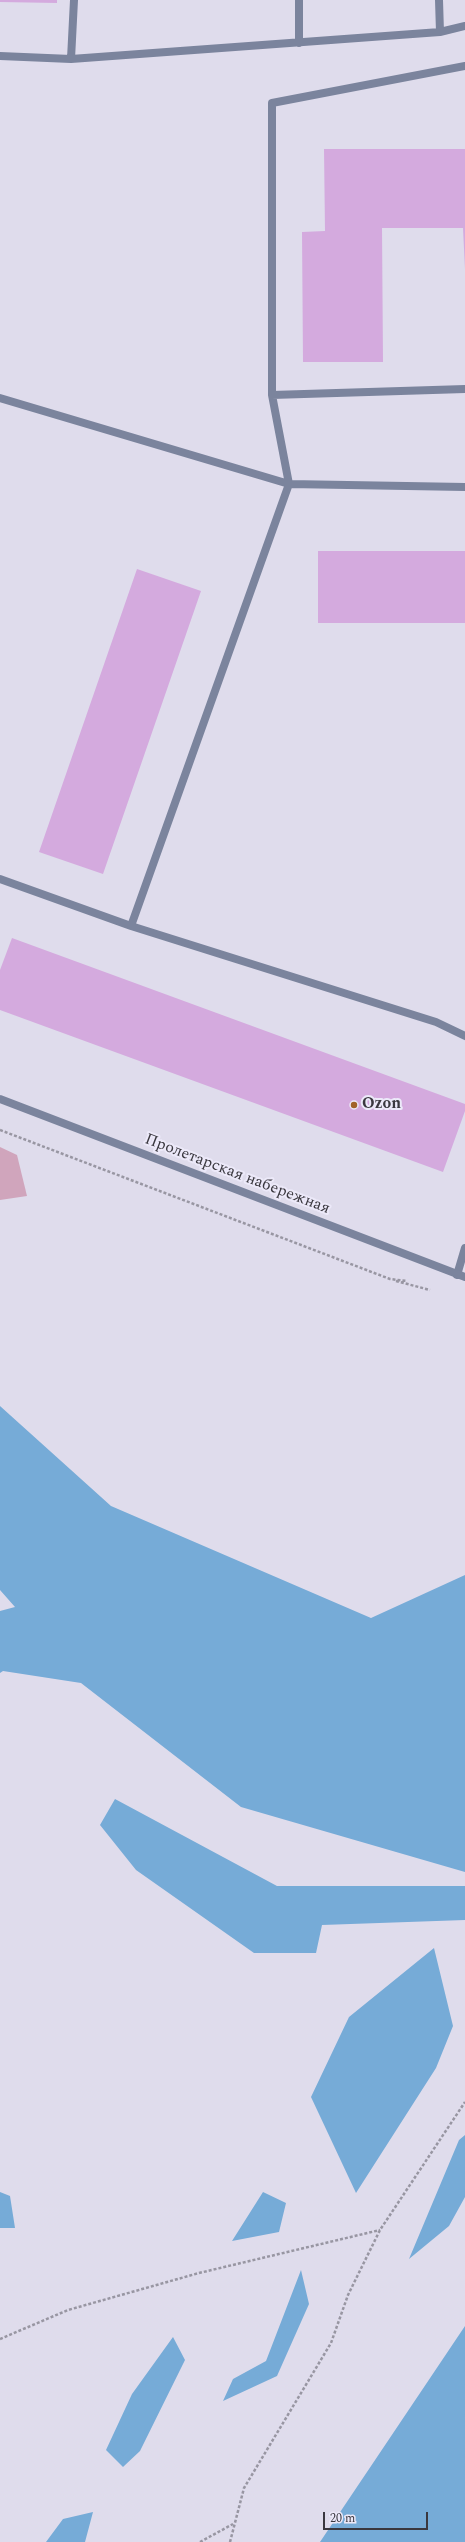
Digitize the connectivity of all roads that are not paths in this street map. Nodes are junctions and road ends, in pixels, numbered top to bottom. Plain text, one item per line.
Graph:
1 (74, 0) edge
2 (300, 0) edge
3 (439, 0) edge
4 (465, 26) edge
5 (440, 32) junction
6 (299, 44) junction
7 (0, 56) edge
8 (71, 59) junction
9 (465, 66) edge
10 (465, 389) edge
11 (272, 395) junction
12 (0, 398) edge
13 (290, 484) junction
14 (465, 487) edge
15 (0, 879) edge
16 (131, 926) junction
17 (465, 1036) edge
18 (0, 1099) edge
19 (465, 1248) edge
20 (461, 1276) edge

1 - 8 street
2 - 6 street
3 - 5 street
4 - 5 street
5 - 6 street
6 - 8 street
7 - 8 street
9 - 11 street
10 - 11 street
11 - 13 street
12 - 13 street
13 - 14 street
13 - 16 street
15 - 16 street
16 - 17 street
18 - 20 street, Пролетарская набережная
19 - 20 street

